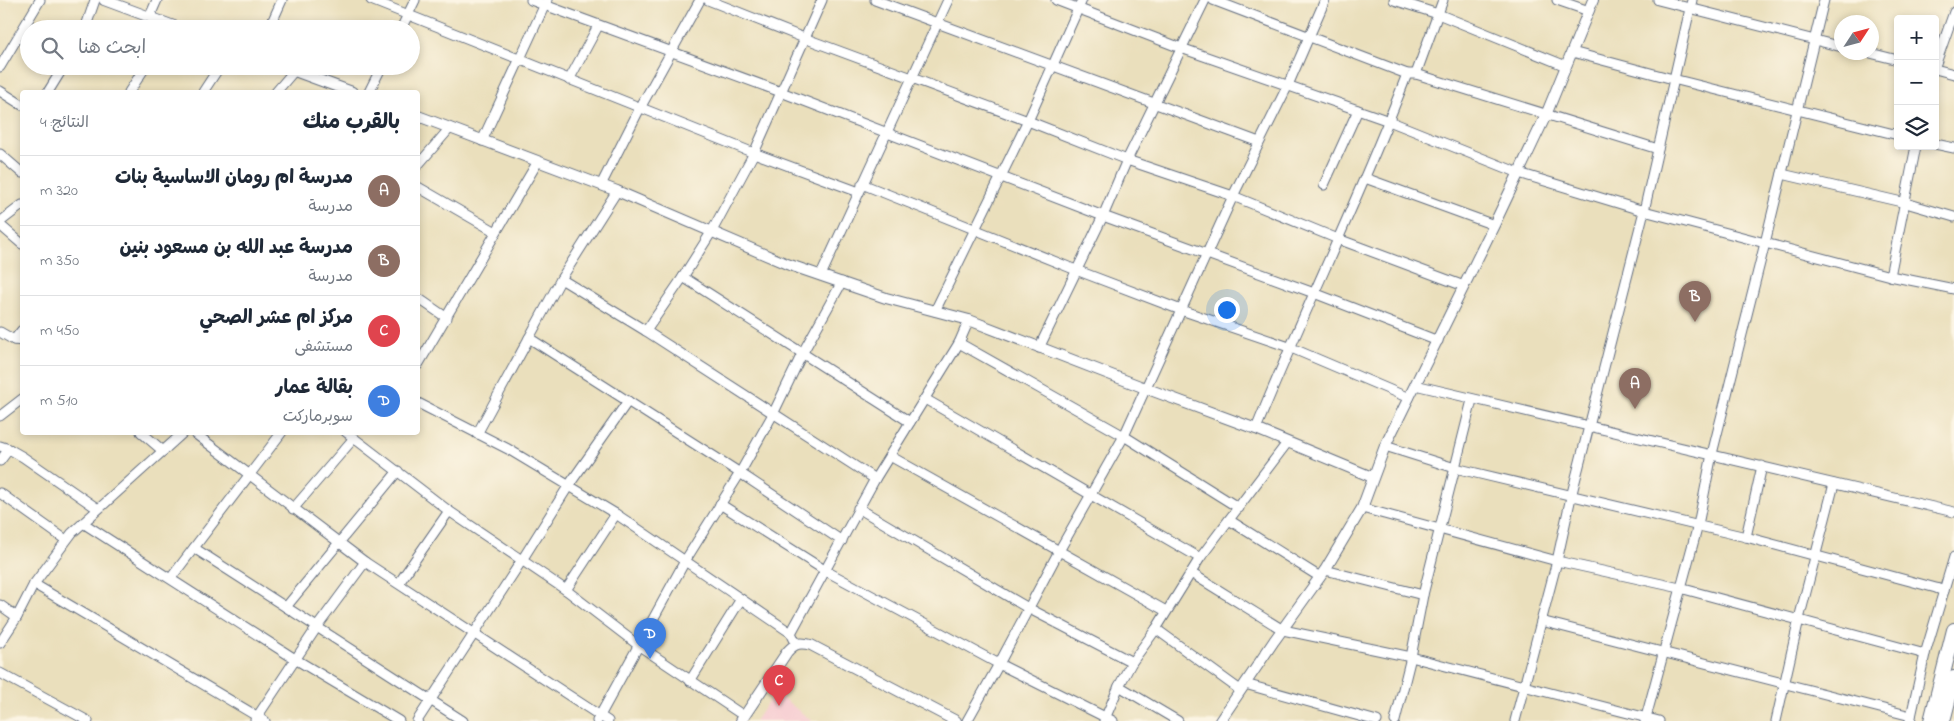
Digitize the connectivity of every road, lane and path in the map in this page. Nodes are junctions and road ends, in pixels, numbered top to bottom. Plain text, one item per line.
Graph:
1 (40, 0) edge
2 (95, 0) edge
3 (104, 0) edge
4 (157, 0) edge
5 (282, 0) edge
6 (371, 0) edge
7 (415, 0) edge
8 (531, 0) edge
9 (700, 0) edge
10 (708, 0) edge
11 (822, 0) edge
12 (875, 0) edge
13 (948, 0) edge
14 (1056, 0) edge
15 (1205, 0) edge
16 (1213, 0) edge
17 (1326, 0) edge
18 (1394, 0) edge
19 (1443, 0) edge
20 (1558, 0) edge
21 (1593, 0) edge
22 (1658, 0) edge
23 (1824, 0) edge
24 (546, 3) edge
25 (1080, 4) edge
26 (1692, 4) edge
27 (1589, 11) junction
28 (1954, 12) edge
29 (1438, 14) junction
30 (408, 15) junction
31 (150, 16) junction
32 (28, 20) edge
33 (88, 20) edge
34 (158, 20) edge
35 (272, 20) edge
36 (406, 20) edge
37 (936, 22) junction
38 (598, 26) junction
39 (20, 34) edge
40 (1308, 37) junction
41 (804, 38) junction
42 (1814, 40) junction
43 (1834, 45) edge
44 (1181, 48) junction
45 (672, 52) junction
46 (1572, 52) junction
47 (1879, 55) edge
48 (518, 59) junction
49 (1894, 59) edge
50 (1938, 60) edge
51 (1053, 66) junction
52 (1566, 66) junction
53 (0, 67) edge
54 (1939, 69) edge
55 (1411, 74) junction
56 (1954, 74) edge
57 (58, 75) edge
58 (140, 75) edge
59 (214, 75) edge
60 (291, 75) edge
61 (305, 75) edge
62 (378, 75) edge
63 (911, 78) junction
64 (1673, 79) junction
65 (569, 80) junction
66 (1288, 85) junction
67 (49, 90) edge
68 (130, 90) edge
69 (204, 90) edge
70 (278, 90) edge
71 (346, 90) edge
72 (370, 90) edge
73 (0, 92) edge
74 (781, 92) junction
75 (1155, 103) junction
76 (20, 104) edge
77 (640, 108) junction
78 (1358, 110) junction
79 (1798, 110) junction
80 (1546, 115) junction
81 (420, 117) edge
82 (1028, 121) junction
83 (1389, 121) junction
84 (450, 128) junction
85 (885, 133) junction
86 (1894, 134) edge
87 (482, 141) junction
88 (1259, 142) junction
89 (1939, 145) edge
90 (1954, 148) edge
91 (1658, 149) junction
92 (1915, 150) edge
93 (754, 153) junction
94 (0, 154) edge
95 (1127, 160) junction
96 (420, 163) edge
97 (537, 163) junction
98 (20, 171) edge
99 (1519, 174) junction
100 (1782, 174) junction
101 (1001, 177) junction
102 (1365, 178) junction
103 (601, 185) junction
104 (1324, 185) dead end
105 (420, 188) edge
106 (861, 188) junction
107 (617, 191) junction
108 (1233, 196) junction
109 (1906, 203) junction
110 (20, 208) edge
111 (1644, 211) junction
112 (1103, 216) junction
113 (1954, 217) edge
114 (0, 224) edge
115 (1494, 225) junction
116 (974, 229) junction
117 (712, 231) junction
118 (496, 232) junction
119 (1338, 239) junction
120 (20, 242) edge
121 (1765, 243) junction
122 (1208, 254) junction
123 (1076, 270) junction
124 (821, 275) junction
125 (1890, 276) junction
126 (683, 277) junction
127 (561, 279) junction
128 (842, 282) junction
129 (1464, 286) junction
130 (1954, 289) edge
131 (1314, 293) junction
132 (420, 299) edge
133 (1181, 310) junction
134 (935, 311) junction
135 (447, 318) junction
136 (969, 320) junction
137 (646, 331) junction
138 (0, 333) edge
139 (530, 338) junction
140 (18, 340) edge
141 (1438, 341) junction
142 (959, 343) junction
143 (1289, 347) junction
144 (1039, 348) junction
145 (802, 354) junction
146 (420, 362) edge
147 (1415, 385) junction
148 (1145, 388) junction
149 (1409, 398) junction
150 (925, 399) junction
151 (1472, 400) junction
152 (20, 401) edge
153 (628, 401) junction
154 (420, 404) edge
155 (773, 414) junction
156 (0, 416) edge
157 (910, 422) junction
158 (1589, 426) junction
159 (1256, 429) junction
160 (477, 434) junction
161 (144, 435) edge
162 (181, 435) edge
163 (197, 435) edge
164 (280, 435) edge
165 (350, 435) edge
166 (1124, 436) junction
167 (1286, 443) junction
168 (1385, 446) junction
169 (4, 447) edge
170 (163, 452) junction
171 (1712, 454) junction
172 (890, 456) junction
173 (0, 462) edge
174 (1762, 466) junction
175 (1455, 468) junction
176 (398, 471) junction
177 (740, 473) junction
178 (248, 475) junction
179 (1372, 477) junction
180 (875, 479) junction
181 (1834, 484) junction
182 (569, 486) junction
183 (0, 493) edge
184 (1092, 494) junction
185 (1571, 496) junction
186 (720, 504) junction
187 (98, 508) junction
188 (858, 508) junction
189 (1239, 508) junction
190 (1362, 508) junction
191 (293, 509) junction
192 (449, 511) junction
193 (1954, 512) edge
194 (616, 514) junction
195 (1229, 520) junction
196 (82, 523) junction
197 (1698, 525) junction
198 (1440, 530) junction
199 (1746, 537) junction
200 (66, 540) junction
201 (842, 541) junction
202 (339, 543) junction
203 (194, 548) junction
204 (1059, 551) junction
205 (1816, 555) junction
206 (1954, 557) edge
207 (1200, 558) junction
208 (522, 560) junction
209 (685, 561) junction
210 (365, 562) junction
211 (1557, 562) junction
212 (826, 571) junction
213 (1191, 573) junction
214 (1323, 573) junction
215 (171, 578) junction
216 (399, 583) junction
217 (34, 584) junction
218 (1680, 588) junction
219 (566, 590) junction
220 (1944, 591) junction
221 (1423, 595) junction
222 (741, 599) junction
223 (0, 605) edge
224 (286, 607) junction
225 (1028, 608) junction
226 (1166, 611) junction
227 (17, 617) junction
228 (1799, 619) junction
229 (1541, 621) junction
230 (317, 627) junction
231 (1156, 629) junction
232 (1283, 630) junction
233 (1954, 630) edge
234 (475, 633) junction
235 (791, 633) junction
236 (0, 643) edge
237 (796, 644) junction
238 (638, 645) junction
239 (1662, 653) junction
240 (1925, 654) junction
241 (1411, 657) junction
242 (295, 659) junction
243 (1132, 662) junction
244 (999, 664) junction
245 (0, 673) edge
246 (1954, 678) edge
247 (690, 681) junction
248 (1786, 684) junction
249 (1119, 686) junction
250 (1524, 686) junction
251 (1242, 687) junction
252 (431, 700) junction
253 (259, 719) edge
254 (601, 719) edge
255 (742, 719) edge
256 (1645, 719) edge
257 (1910, 719) edge
258 (1108, 720) edge
259 (88, 721) edge
260 (399, 721) edge
261 (417, 721) edge
262 (463, 721) edge
263 (956, 721) edge
264 (967, 721) edge
265 (1178, 721) edge
266 (1220, 721) edge
267 (1376, 721) edge
268 (1395, 721) edge
269 (1515, 721) edge
270 (1658, 721) edge
271 (1776, 721) edge
272 (1931, 721) edge
273 (1943, 721) edge

1 - 32 street
2 - 33 street
3 - 31 street
4 - 31 street
5 - 35 street
6 - 30 street
7 - 30 street
8 - 24 street
9 - 45 street
10 - 41 street
11 - 41 street
12 - 37 street
13 - 37 street
14 - 25 street
15 - 44 street
16 - 40 street
17 - 40 street
18 - 29 street
19 - 29 street
20 - 27 street
21 - 27 street
22 - 26 street
23 - 42 street
24 - 38 street
24 - 48 street
25 - 44 street
25 - 51 street
26 - 42 street
26 - 64 street
27 - 46 street
28 - 50 street
29 - 52 street
29 - 55 street
30 - 36 street
30 - 48 street
31 - 34 street
37 - 51 street
37 - 63 street
38 - 45 street
38 - 65 street
39 - 53 street
40 - 55 street
40 - 66 street
41 - 63 street
41 - 74 street
42 - 43 street
42 - 79 street
44 - 66 street
44 - 75 street
45 - 74 street
45 - 77 street
46 - 52 street
46 - 64 street
47 - 49 street
48 - 65 street
48 - 87 street
51 - 75 street
51 - 82 street
52 - 80 street
54 - 56 street
55 - 80 street
55 - 83 street
57 - 67 street
58 - 68 street
59 - 69 street
60 - 70 street
61 - 71 street
62 - 72 street
63 - 82 street
63 - 85 street
64 - 79 street
64 - 91 street
65 - 77 street
66 - 78 street
66 - 88 street
73 - 76 street
74 - 85 street
74 - 93 street
75 - 88 street
75 - 95 street
77 - 93 street
77 - 103 street
78 - 83 street
78 - 104 street
79 - 86 street
79 - 100 street
80 - 91 street
80 - 99 street
81 - 84 street
82 - 95 street
82 - 101 street
83 - 99 street
83 - 102 street
84 - 87 street
84 - 96 street
85 - 101 street
85 - 106 street
87 - 97 street
88 - 108 street
89 - 90 street
91 - 111 street
92 - 109 street
93 - 106 street
93 - 117 street
94 - 98 street
95 - 108 street
95 - 112 street
97 - 103 street
97 - 118 street
99 - 111 street
99 - 115 street
100 - 109 street
100 - 121 street
101 - 112 street
101 - 116 street
102 - 115 street
102 - 119 street
103 - 107 street
105 - 118 street
106 - 116 street
106 - 124 street
107 - 117 street
107 - 127 street
108 - 119 street
108 - 122 street
109 - 113 street
109 - 125 street
110 - 114 street
111 - 121 street
111 - 158 street
112 - 122 street
112 - 123 street
114 - 120 street
115 - 129 street
116 - 123 street
116 - 134 street
117 - 124 street
117 - 126 street
118 - 135 street
119 - 129 street
119 - 131 street
121 - 125 street
121 - 171 street
122 - 131 street
122 - 133 street
123 - 133 street
123 - 144 street
124 - 128 street
125 - 130 street
126 - 137 street
126 - 145 street
127 - 137 street
127 - 139 street
128 - 134 street
128 - 145 street
129 - 141 street
131 - 141 street
131 - 143 street
132 - 135 street
133 - 143 street
133 - 148 street
134 - 136 street
135 - 146 street
136 - 142 street
136 - 144 street
137 - 155 street
138 - 140 street
139 - 153 street
139 - 160 street
141 - 147 street
142 - 150 street
142 - 166 street
143 - 149 street
143 - 159 street
144 - 148 street
145 - 155 street
145 - 157 street
147 - 149 street
147 - 151 street
148 - 159 street
148 - 166 street
149 - 168 street
150 - 157 street
150 - 184 street
151 - 158 street
151 - 175 street
152 - 156 street
153 - 177 street
153 - 182 street
154 - 160 street
155 - 177 street
155 - 180 street
157 - 172 street
158 - 171 street
158 - 185 street
159 - 167 street
160 - 182 street
161 - 170 street
162 - 170 street
163 - 178 street
164 - 178 street
165 - 176 street
165 - 191 street
166 - 184 street
166 - 189 street
167 - 179 street
167 - 189 street
168 - 175 street
168 - 179 street
169 - 173 street
169 - 187 street
170 - 187 street
171 - 174 street
171 - 197 street
172 - 180 street
172 - 204 street
174 - 181 street
174 - 199 street
175 - 185 street
175 - 198 street
176 - 192 street
176 - 202 street
177 - 186 street
177 - 201 street
178 - 191 street
178 - 203 street
179 - 190 street
180 - 188 street
181 - 193 street
181 - 205 street
182 - 194 street
182 - 208 street
183 - 200 street
184 - 204 street
184 - 207 street
185 - 197 street
185 - 211 street
186 - 209 street
186 - 212 street
187 - 196 street
188 - 201 street
188 - 225 street
189 - 195 street
190 - 198 street
190 - 214 street
191 - 202 street
192 - 208 street
192 - 216 street
194 - 209 street
194 - 219 street
195 - 207 street
195 - 214 street
196 - 200 street
196 - 215 street
197 - 199 street
197 - 218 street
198 - 211 street
198 - 221 street
199 - 205 street
200 - 217 street
201 - 212 street
202 - 210 street
202 - 224 street
203 - 215 street
203 - 224 street
204 - 225 street
204 - 226 street
205 - 220 street
205 - 228 street
206 - 220 street
207 - 213 street
208 - 219 street
208 - 234 street
209 - 222 street
209 - 238 street
210 - 216 street
210 - 230 street
211 - 218 street
211 - 229 street
212 - 235 street
212 - 244 street
213 - 226 street
213 - 232 street
214 - 221 street
214 - 232 street
215 - 242 street
216 - 234 street
217 - 227 street
217 - 253 street
218 - 228 street
218 - 239 street
219 - 238 street
220 - 240 street
221 - 241 street
222 - 235 street
222 - 247 street
223 - 227 street
224 - 230 street
225 - 243 street
225 - 244 street
226 - 231 street
227 - 236 street
228 - 240 street
228 - 248 street
229 - 239 street
229 - 250 street
230 - 242 street
230 - 252 street
231 - 243 street
231 - 251 street
232 - 241 street
232 - 251 street
233 - 272 main road
234 - 252 street
234 - 254 street
235 - 237 street
237 - 255 street
237 - 263 street
238 - 247 street
238 - 254 street
239 - 248 street
239 - 256 street
240 - 257 street
241 - 250 street
241 - 268 street
242 - 253 street
242 - 260 street
243 - 249 street
244 - 258 street
244 - 264 street
245 - 259 street
246 - 273 main road
247 - 255 street
248 - 257 street
248 - 271 street
249 - 258 street
249 - 265 street
250 - 256 street
250 - 269 street
251 - 266 street
251 - 267 street
252 - 261 street
252 - 262 street
256 - 270 street

